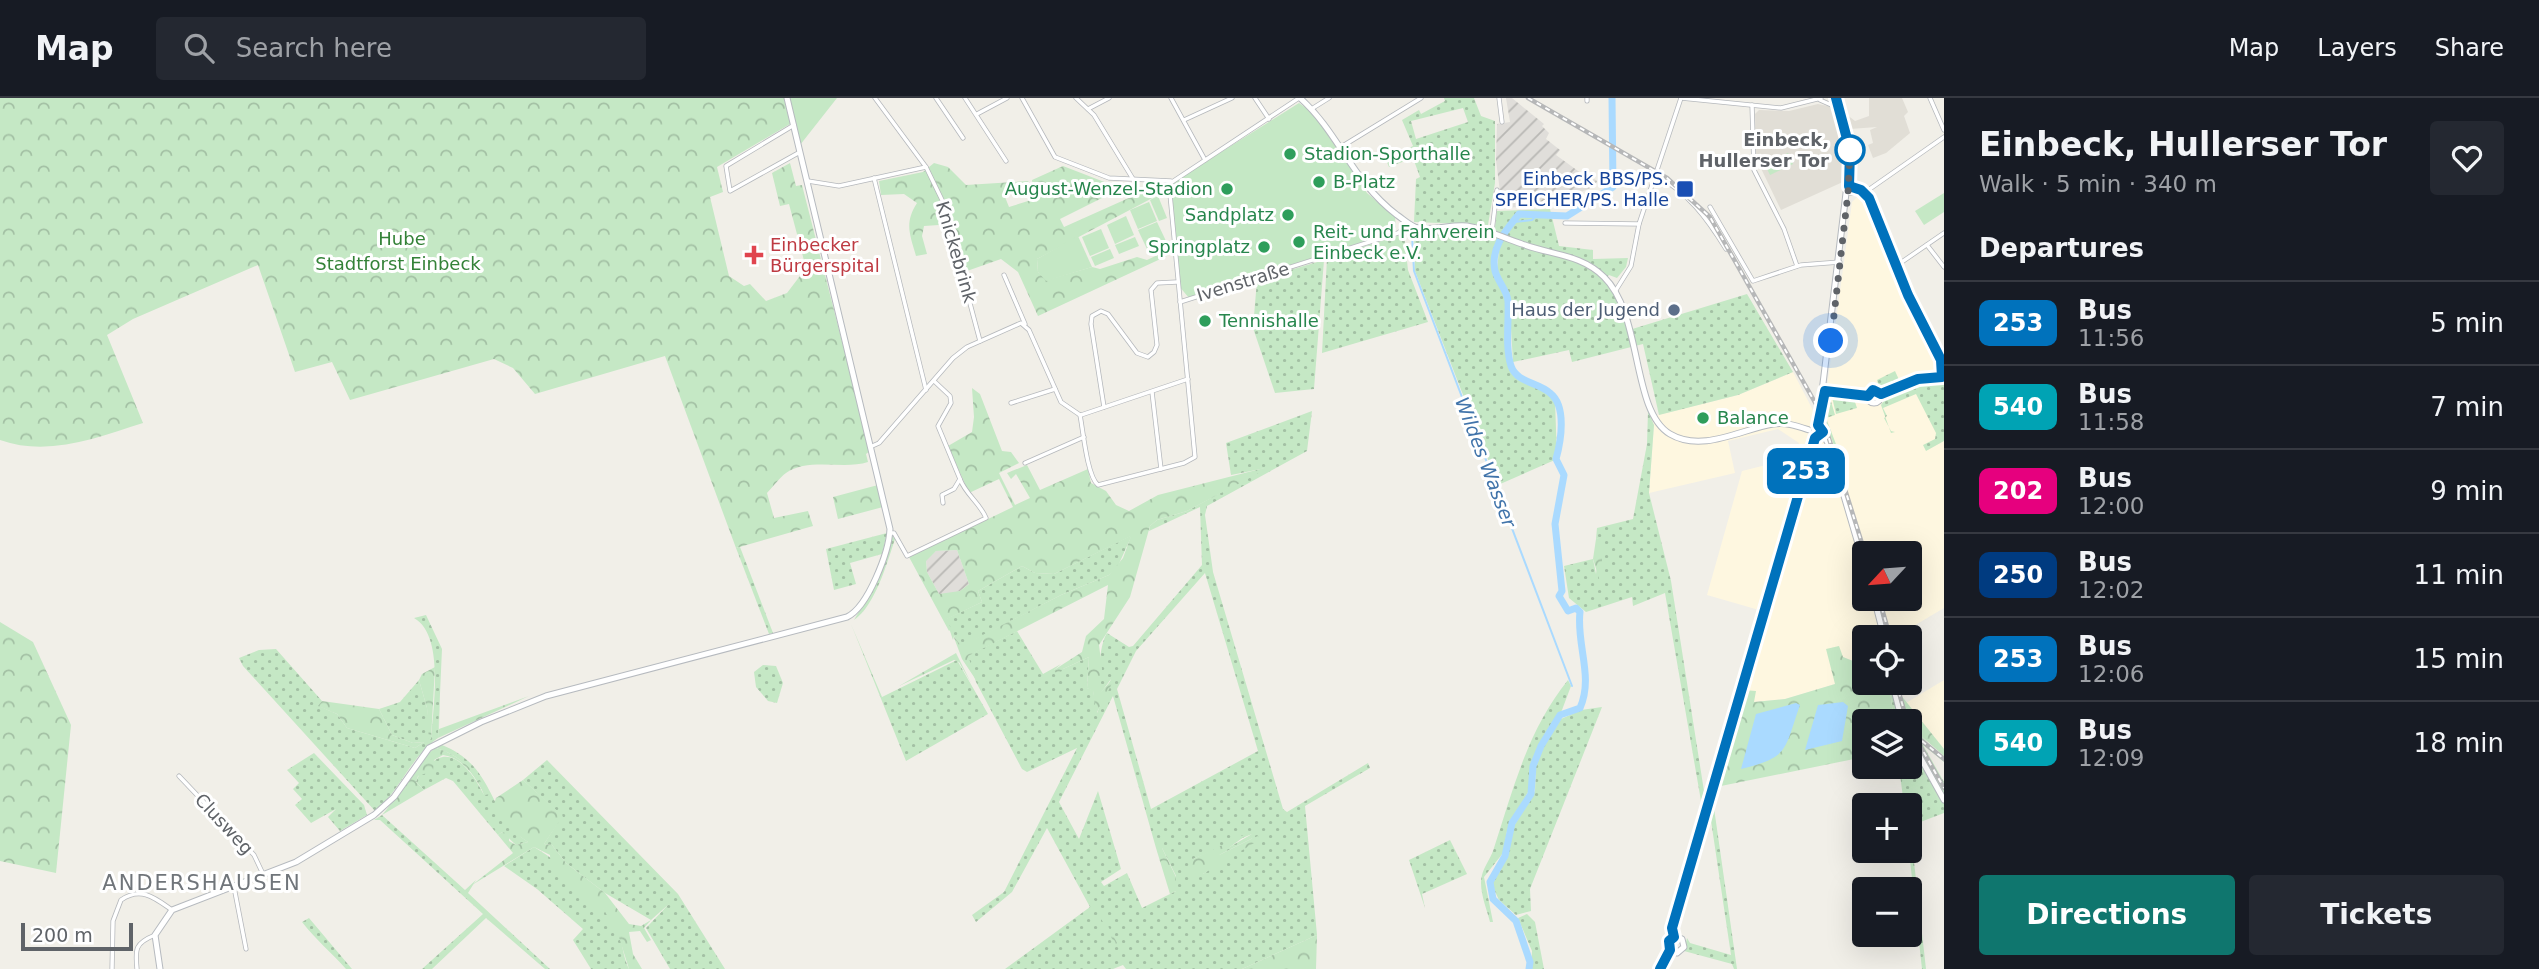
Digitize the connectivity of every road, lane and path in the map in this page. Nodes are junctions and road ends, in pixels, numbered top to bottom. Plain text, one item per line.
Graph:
1 (787, 98) edge
2 (875, 98) edge
3 (936, 98) edge
4 (965, 98) edge
5 (1007, 98) edge
6 (1022, 98) edge
7 (1076, 98) edge
8 (1109, 98) edge
9 (1171, 98) edge
10 (1232, 98) edge
11 (1255, 98) edge
12 (1329, 98) edge
13 (1421, 98) edge
14 (1499, 98) edge
15 (1681, 98) edge
16 (1836, 98) edge
17 (1930, 98) edge
18 (1300, 99) edge
19 (1820, 99) edge
20 (1752, 105) junction
21 (1313, 108) junction
22 (1839, 108) junction
23 (1088, 109) junction
24 (977, 114) junction
25 (1269, 119) junction
26 (1183, 120) junction
27 (1502, 122) dead end
28 (794, 125) junction
29 (1944, 129) edge
30 (1944, 137) edge
31 (963, 138) dead end
32 (1339, 148) junction
33 (800, 152) junction
34 (1205, 160) junction
35 (1006, 161) dead end
36 (926, 167) junction
37 (1655, 175) junction
38 (874, 178) junction
39 (1133, 179) junction
40 (807, 180) junction
41 (1171, 181) junction
42 (1849, 186) junction
43 (1497, 190) dead end
44 (1848, 193) junction
45 (1864, 193) junction
46 (1710, 208) dead end
47 (1565, 223) dead end
48 (1410, 224) junction
49 (1639, 224) junction
50 (1495, 233) junction
51 (1944, 233) edge
52 (1927, 245) junction
53 (1726, 249) dead end
54 (1840, 262) junction
55 (1797, 266) junction
56 (1896, 266) junction
57 (1944, 267) edge
58 (1004, 275) dead end
59 (1177, 282) junction
60 (1614, 288) junction
61 (1180, 302) junction
62 (1023, 324) junction
63 (980, 341) junction
64 (1943, 378) edge
65 (1188, 379) junction
66 (934, 381) junction
67 (1055, 389) junction
68 (926, 390) junction
69 (1152, 391) junction
70 (1825, 391) junction
71 (1881, 394) junction
72 (1868, 396) junction
73 (1011, 403) dead end
74 (1104, 407) junction
75 (1080, 415) junction
76 (1818, 425) junction
77 (1810, 430) junction
78 (1822, 435) junction
79 (1084, 437) junction
80 (1815, 438) junction
81 (870, 447) junction
82 (1025, 463) dead end
83 (1161, 470) junction
84 (960, 479) junction
85 (943, 503) dead end
86 (890, 533) junction
87 (1857, 541) edge
88 (1922, 760) edge
89 (179, 776) dead end
90 (1944, 800) edge
91 (264, 876) junction
92 (234, 887) junction
93 (172, 910) junction
94 (155, 935) junction
95 (1674, 937) junction
96 (246, 948) dead end
97 (1670, 950) junction
98 (112, 969) edge
99 (137, 969) edge
100 (160, 969) edge
101 (1660, 969) edge

1 - 28 street
2 - 36 street, Knickebrink
3 - 31 street
4 - 24 street
5 - 24 street
6 - 39 street
7 - 23 street
8 - 23 street
9 - 26 street
10 - 26 street
11 - 25 street
12 - 21 street
13 - 32 street
14 - 27 street
15 - 20 street
15 - 37 street
16 - 22 street
17 - 29 street
18 - 21 street
18 - 25 street
19 - 20 street
19 - 22 street
20 - 55 street
21 - 32 street
22 - 42 street
23 - 39 street
24 - 35 street
25 - 34 street
26 - 34 street
28 - 33 street
28 - 33 street
30 - 45 street
32 - 48 street
33 - 40 street
34 - 41 street
36 - 38 street
36 - 63 street, Knickebrink
37 - 49 street
37 - 53 street
38 - 40 street
38 - 68 street
39 - 41 street
40 - 81 street
41 - 59 street
42 - 44 street
42 - 45 street
43 - 50 street
44 - 45 street
44 - 54 street
45 - 56 street
46 - 55 street
47 - 49 street
48 - 50 street, Ivenstraße
48 - 61 street, Ivenstraße
49 - 60 street
50 - 60 street, Ivenstraße
51 - 52 street
52 - 56 street
52 - 57 street
54 - 55 street
54 - 70 street
56 - 64 street
58 - 62 street
59 - 61 street
59 - 74 street
60 - 77 street
61 - 65 street
62 - 63 street
62 - 67 street
63 - 66 street
64 - 71 street
65 - 69 street
65 - 83 street
66 - 68 street
66 - 84 street
67 - 73 street
67 - 75 street
68 - 81 street
69 - 74 street
69 - 83 street
70 - 72 street
70 - 76 street
71 - 72 street
71 - 72 street
74 - 75 street
75 - 79 street
76 - 77 street
76 - 78 street
77 - 80 street
78 - 80 street
78 - 87 street
79 - 82 street
79 - 83 street
80 - 95 street
81 - 86 street
84 - 85 street
84 - 86 street
86 - 91 street
88 - 90 street
89 - 91 street, Clusweg
91 - 92 street
92 - 93 street
92 - 96 street
93 - 94 street
93 - 98 street
94 - 99 street
94 - 100 street
95 - 97 street
95 - 97 street
97 - 101 street

